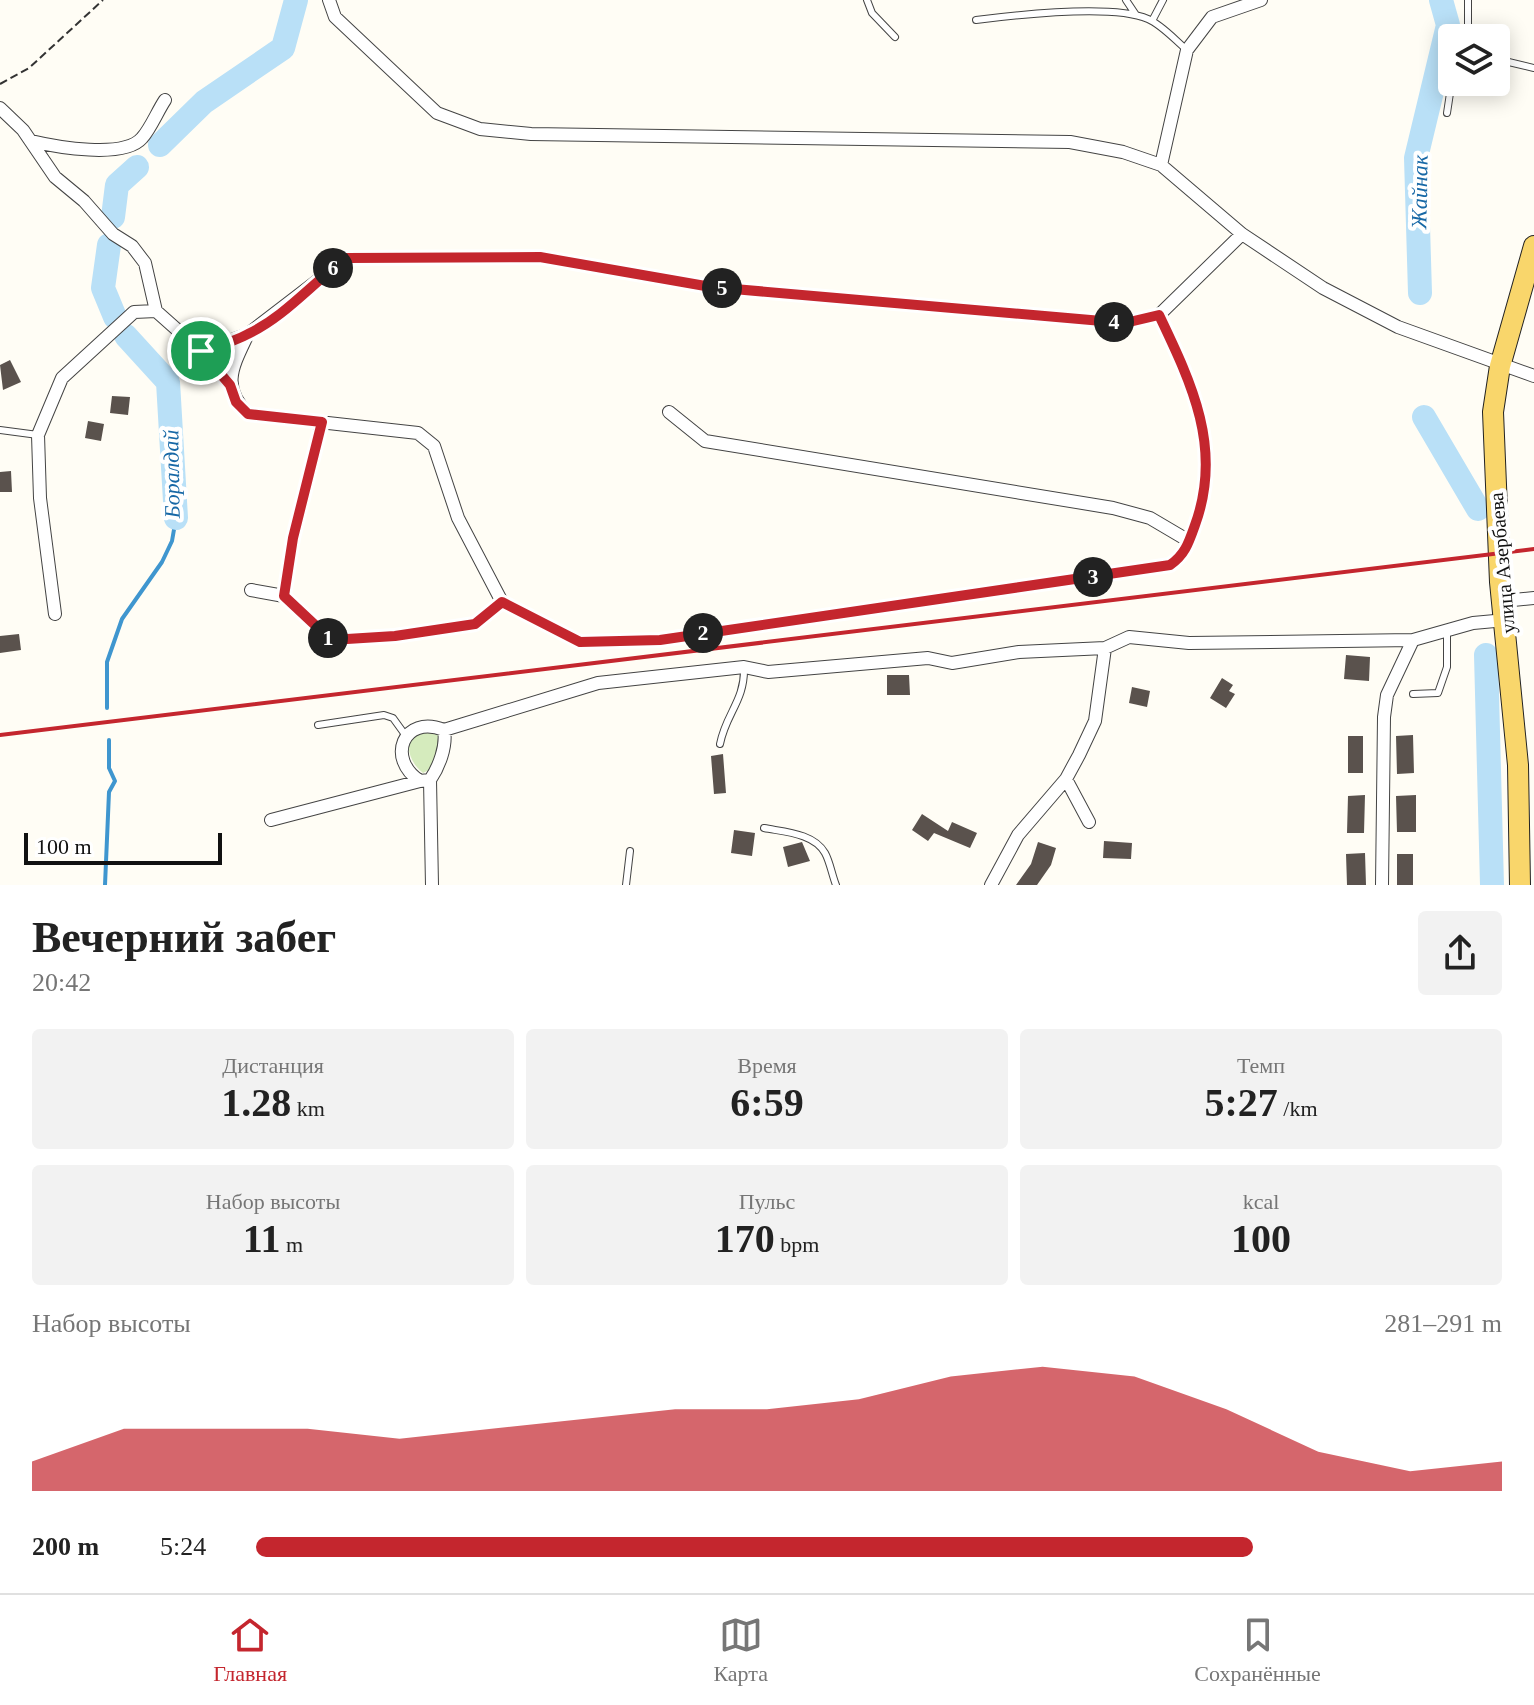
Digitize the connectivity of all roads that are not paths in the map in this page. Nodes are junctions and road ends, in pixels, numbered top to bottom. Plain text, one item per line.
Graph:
1 (329, 0) edge
2 (867, 0) edge
3 (1126, 0) edge
4 (1163, 0) edge
5 (1261, 0) edge
6 (1468, 0) edge
7 (1136, 15) junction
8 (976, 20) dead end
9 (1152, 21) junction
10 (1468, 24) edge
11 (895, 37) dead end
12 (1187, 50) junction
13 (1510, 62) edge
14 (1534, 68) edge
15 (1450, 96) edge
16 (165, 100) dead end
17 (0, 108) edge
18 (1447, 113) dead end
19 (31, 141) junction
20 (1161, 165) junction
21 (1242, 234) junction
22 (1534, 246) edge
23 (156, 311) junction
24 (1159, 315) junction
25 (248, 334) junction
26 (201, 351) junction
27 (1500, 366) junction
28 (1534, 376) edge
29 (230, 385) junction
30 (669, 412) dead end
31 (322, 422) junction
32 (0, 430) edge
33 (38, 435) junction
34 (1189, 541) junction
35 (251, 590) dead end
36 (284, 596) junction
37 (1534, 598) edge
38 (502, 602) junction
39 (1505, 611) junction
40 (55, 614) dead end
41 (1447, 630) junction
42 (1413, 640) junction
43 (1105, 648) junction
44 (744, 667) junction
45 (1413, 694) dead end
46 (318, 725) dead end
47 (444, 730) junction
48 (406, 736) junction
49 (720, 744) dead end
50 (1066, 779) junction
51 (425, 780) junction
52 (1526, 817) edge
53 (271, 820) dead end
54 (1089, 822) dead end
55 (764, 828) dead end
56 (630, 851) dead end
57 (988, 884) edge
58 (432, 885) edge
59 (626, 885) edge
60 (836, 885) edge
61 (1382, 885) edge
62 (1520, 885) edge

1 - 20 street
2 - 11 lane
3 - 7 lane
4 - 9 lane
5 - 12 street
6 - 10 lane
7 - 8 lane
7 - 9 lane
9 - 12 lane
12 - 20 street
13 - 14 lane
15 - 18 lane
16 - 19 street
17 - 19 street
19 - 23 street
20 - 21 street
21 - 24 street
21 - 27 street
22 - 27 main road, улица Азербаева
23 - 26 street
23 - 33 street
24 - 25 street
24 - 34 street
25 - 26 street
25 - 29 street
26 - 29 street
27 - 28 street
27 - 39 main road, улица Азербаева
29 - 31 street
30 - 34 street
31 - 36 street
31 - 38 street
32 - 33 lane
33 - 40 street
34 - 38 street
35 - 36 street
36 - 38 street
37 - 39 street
39 - 41 street
39 - 52 main road, улица Азербаева
41 - 42 street
41 - 45 lane
42 - 43 street
42 - 61 street
43 - 44 street
43 - 50 street
44 - 47 street
44 - 49 lane
46 - 48 lane
47 - 48 street
47 - 51 street
48 - 51 street
50 - 54 street
50 - 57 street
51 - 53 street
51 - 58 street
52 - 62 main road, улица Азербаева
55 - 60 lane
56 - 59 lane

